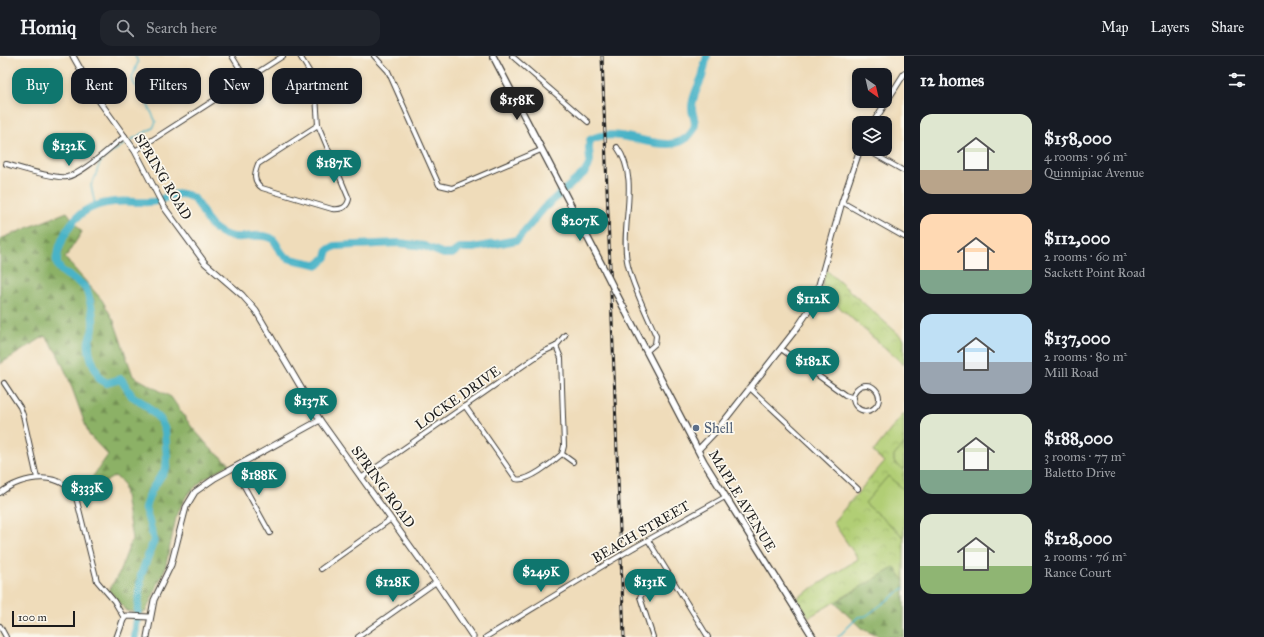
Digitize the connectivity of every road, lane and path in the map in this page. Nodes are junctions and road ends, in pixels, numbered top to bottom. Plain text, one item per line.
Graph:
1 (73, 56) edge
2 (232, 56) edge
3 (283, 56) edge
4 (300, 56) edge
5 (374, 56) edge
6 (493, 56) edge
7 (512, 56) edge
8 (239, 68) edge
9 (264, 68) edge
10 (904, 74) edge
11 (209, 103) edge
12 (877, 116) edge
13 (588, 122) dead end
14 (318, 125) junction
15 (125, 136) junction
16 (617, 147) dead end
17 (135, 150) junction
18 (541, 150) junction
19 (858, 156) edge
20 (878, 156) edge
21 (6, 164) dead end
22 (904, 171) edge
23 (842, 202) junction
24 (904, 237) edge
25 (565, 335) dead end
26 (556, 346) junction
27 (781, 349) junction
28 (647, 352) junction
29 (4, 383) dead end
30 (750, 388) junction
31 (854, 398) junction
32 (465, 406) junction
33 (320, 420) junction
34 (698, 450) junction
35 (562, 454) junction
36 (573, 462) dead end
37 (234, 468) junction
38 (37, 478) junction
39 (362, 478) junction
40 (858, 489) dead end
41 (0, 493) edge
42 (725, 497) junction
43 (391, 519) junction
44 (270, 532) dead end
45 (648, 540) junction
46 (322, 568) dead end
47 (670, 576) junction
48 (436, 582) junction
49 (150, 617) junction
50 (124, 618) junction
51 (0, 626) edge
52 (6, 637) edge
53 (117, 637) edge
54 (147, 637) edge
55 (358, 637) edge
56 (473, 637) edge
57 (486, 637) edge
58 (653, 637) edge
59 (708, 637) edge
60 (813, 637) edge

1 - 15 street, SPRING ROAD
2 - 8 street
3 - 9 street
4 - 14 street
5 - 18 street
6 - 18 main road, MAPLE AVENUE
7 - 13 street
10 - 12 street
11 - 17 street
14 - 14 street
15 - 17 street, SPRING ROAD
15 - 21 street
16 - 28 street
17 - 33 street, SPRING ROAD
18 - 28 main road, MAPLE AVENUE, bridge
19 - 23 street
20 - 22 street
23 - 24 street
23 - 27 street
25 - 26 street, LOCKE DRIVE
26 - 32 street, LOCKE DRIVE
26 - 35 street
27 - 30 street
27 - 31 street
28 - 34 main road, MAPLE AVENUE
29 - 38 street
30 - 34 street
30 - 40 street
31 - 31 street
32 - 35 street
32 - 39 street, LOCKE DRIVE
33 - 37 street
33 - 39 street, SPRING ROAD
34 - 42 main road, MAPLE AVENUE
35 - 36 street
37 - 44 street
37 - 49 street
38 - 41 street
38 - 50 street
39 - 43 street, SPRING ROAD
42 - 45 street, BEACH STREET
42 - 60 main road, MAPLE AVENUE
43 - 46 street
43 - 48 street, SPRING ROAD
45 - 47 street
45 - 57 street, BEACH STREET, bridge
47 - 58 street
47 - 59 street
48 - 55 street
48 - 56 street, SPRING ROAD
49 - 50 street
49 - 54 street
50 - 53 street
51 - 52 street

